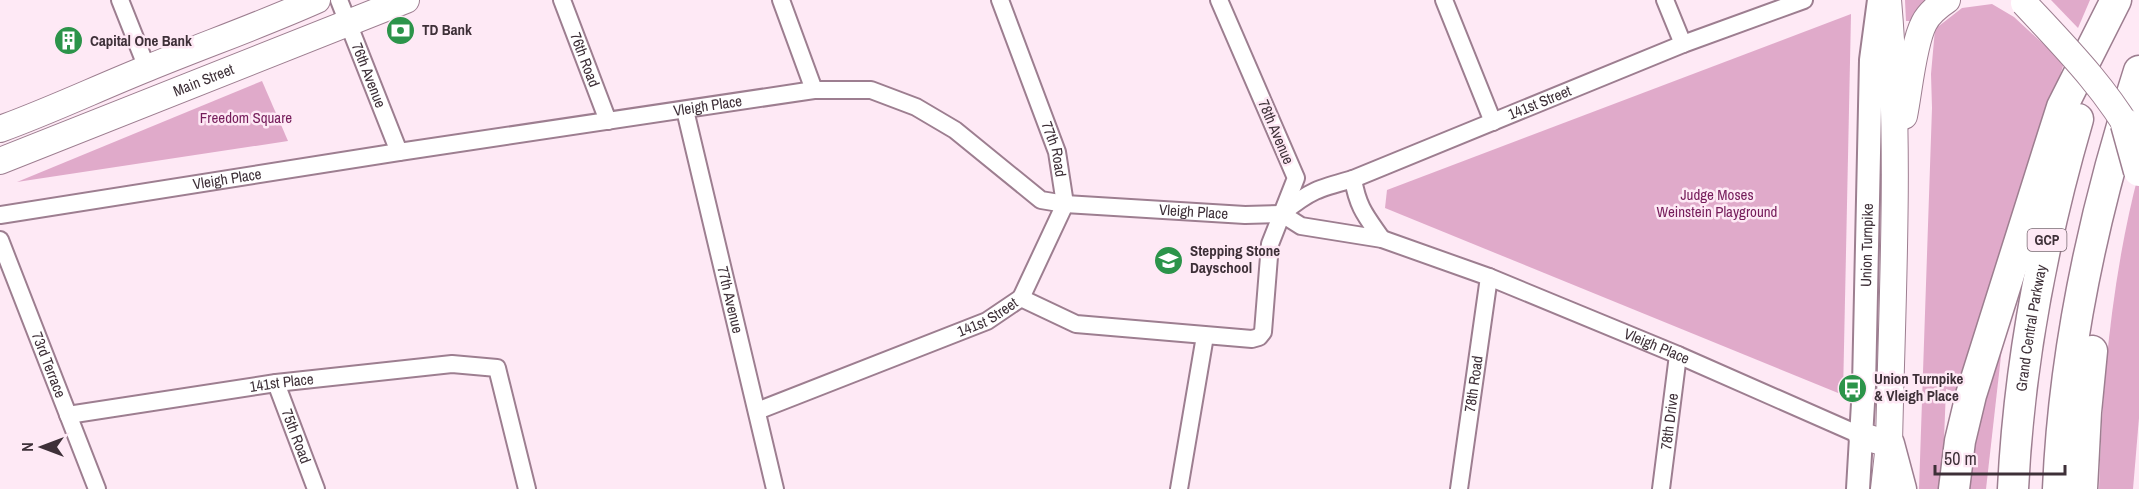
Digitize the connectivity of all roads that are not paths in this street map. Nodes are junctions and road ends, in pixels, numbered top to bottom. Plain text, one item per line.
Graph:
1 (120, 0) edge
2 (317, 0) edge
3 (406, 0) edge
4 (562, 0) edge
5 (781, 0) edge
6 (1000, 0) edge
7 (1219, 0) edge
8 (1444, 0) edge
9 (1665, 0) edge
10 (1804, 0) edge
11 (1879, 0) edge
12 (1888, 0) edge
13 (1947, 0) edge
14 (2118, 0) edge
15 (2019, 1) edge
16 (343, 11) edge
17 (1683, 44) junction
18 (147, 68) junction
19 (2139, 71) edge
20 (814, 90) junction
21 (686, 110) junction
22 (609, 121) junction
23 (1492, 122) junction
24 (0, 129) edge
25 (2135, 131) edge
26 (399, 152) junction
27 (0, 160) edge
28 (1894, 169) junction
29 (2139, 171) edge
30 (1353, 179) junction
31 (1065, 204) junction
32 (1282, 214) junction
33 (0, 215) edge
34 (1382, 239) junction
35 (0, 240) edge
36 (1489, 277) junction
37 (1021, 298) junction
38 (1205, 336) junction
39 (1259, 337) joint
40 (1678, 355) junction
41 (276, 383) junction
42 (757, 411) junction
43 (68, 415) junction
44 (1876, 440) junction
45 (97, 489) edge
46 (316, 489) edge
47 (527, 489) edge
48 (776, 489) edge
49 (1179, 489) edge
50 (1459, 489) edge
51 (1661, 489) edge
52 (1858, 489) edge
53 (1884, 489) edge
54 (1901, 489) edge
55 (1954, 489) edge
56 (2013, 489) edge
57 (2058, 489) edge
58 (2082, 489) edge

1 - 18 street
2 - 18 main road, Main Street
3 - 16 main road, Main Street
4 - 22 street, 76th Road
5 - 20 street
6 - 31 street, 77th Road
7 - 32 street, 78th Avenue
8 - 23 street
9 - 17 street
10 - 17 street, 141st Street
11 - 44 street, Union Turnpike
12 - 28 main road, Union Turnpike
13 - 28 main road
14 - 55 highway
14 - 56 highway, Grand Central Parkway / GCP
15 - 25 main road, bridge
16 - 26 street, 76th Avenue
16 - 27 main road, Main Street
17 - 23 street, 141st Street
18 - 24 main road, Main Street
19 - 57 highway, GCP
20 - 21 street, Vleigh Place
20 - 31 street, Vleigh Place
21 - 22 street, Vleigh Place
21 - 42 street, 77th Avenue
22 - 26 street, Vleigh Place
23 - 30 street, 141st Street
25 - 29 highway, bridge
25 - 58 highway
26 - 33 street, Vleigh Place
28 - 44 main road, Union Turnpike
30 - 32 street, 141st Street
30 - 34 street
31 - 32 street, Vleigh Place
31 - 37 street
32 - 34 street, Vleigh Place
32 - 39 street, 78th Avenue
34 - 36 street, Vleigh Place
35 - 43 street, 73rd Terrace
36 - 40 street, Vleigh Place
36 - 50 street, 78th Road
37 - 38 street, 141st Street
37 - 42 street, 141st Street
38 - 39 street, 141st Street
38 - 49 street
40 - 44 street, Vleigh Place
40 - 51 street, 78th Drive
41 - 43 street, 141st Place
41 - 46 street, 75th Road
41 - 47 street, 141st Place
42 - 48 street, 77th Avenue
43 - 45 street, 73rd Terrace
44 - 52 street, Union Turnpike
44 - 53 main road, Union Turnpike
44 - 54 highway

